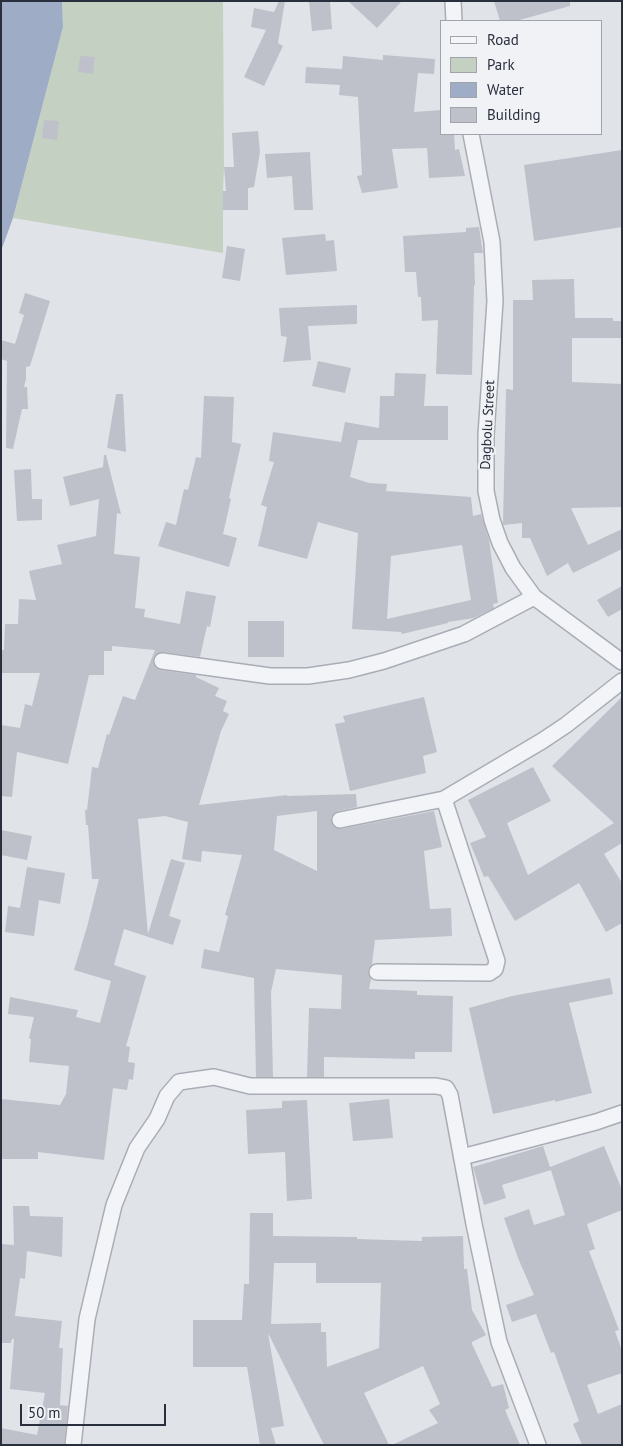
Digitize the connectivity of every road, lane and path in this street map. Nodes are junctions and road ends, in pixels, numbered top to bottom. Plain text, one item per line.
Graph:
1 (453, 1) edge
2 (454, 20) edge
3 (471, 135) edge
4 (534, 597) junction
5 (162, 661) dead end
6 (622, 662) edge
7 (622, 681) edge
8 (444, 798) junction
9 (340, 820) dead end
10 (377, 972) dead end
11 (622, 1113) edge
12 (462, 1157) junction
13 (73, 1445) edge
14 (538, 1445) edge

1 - 2 street
3 - 4 street, Dagbolu Street
4 - 5 street
4 - 6 street, Dagbolu Street
7 - 8 street
8 - 9 street
8 - 10 street
11 - 12 street
12 - 13 street
12 - 14 street

